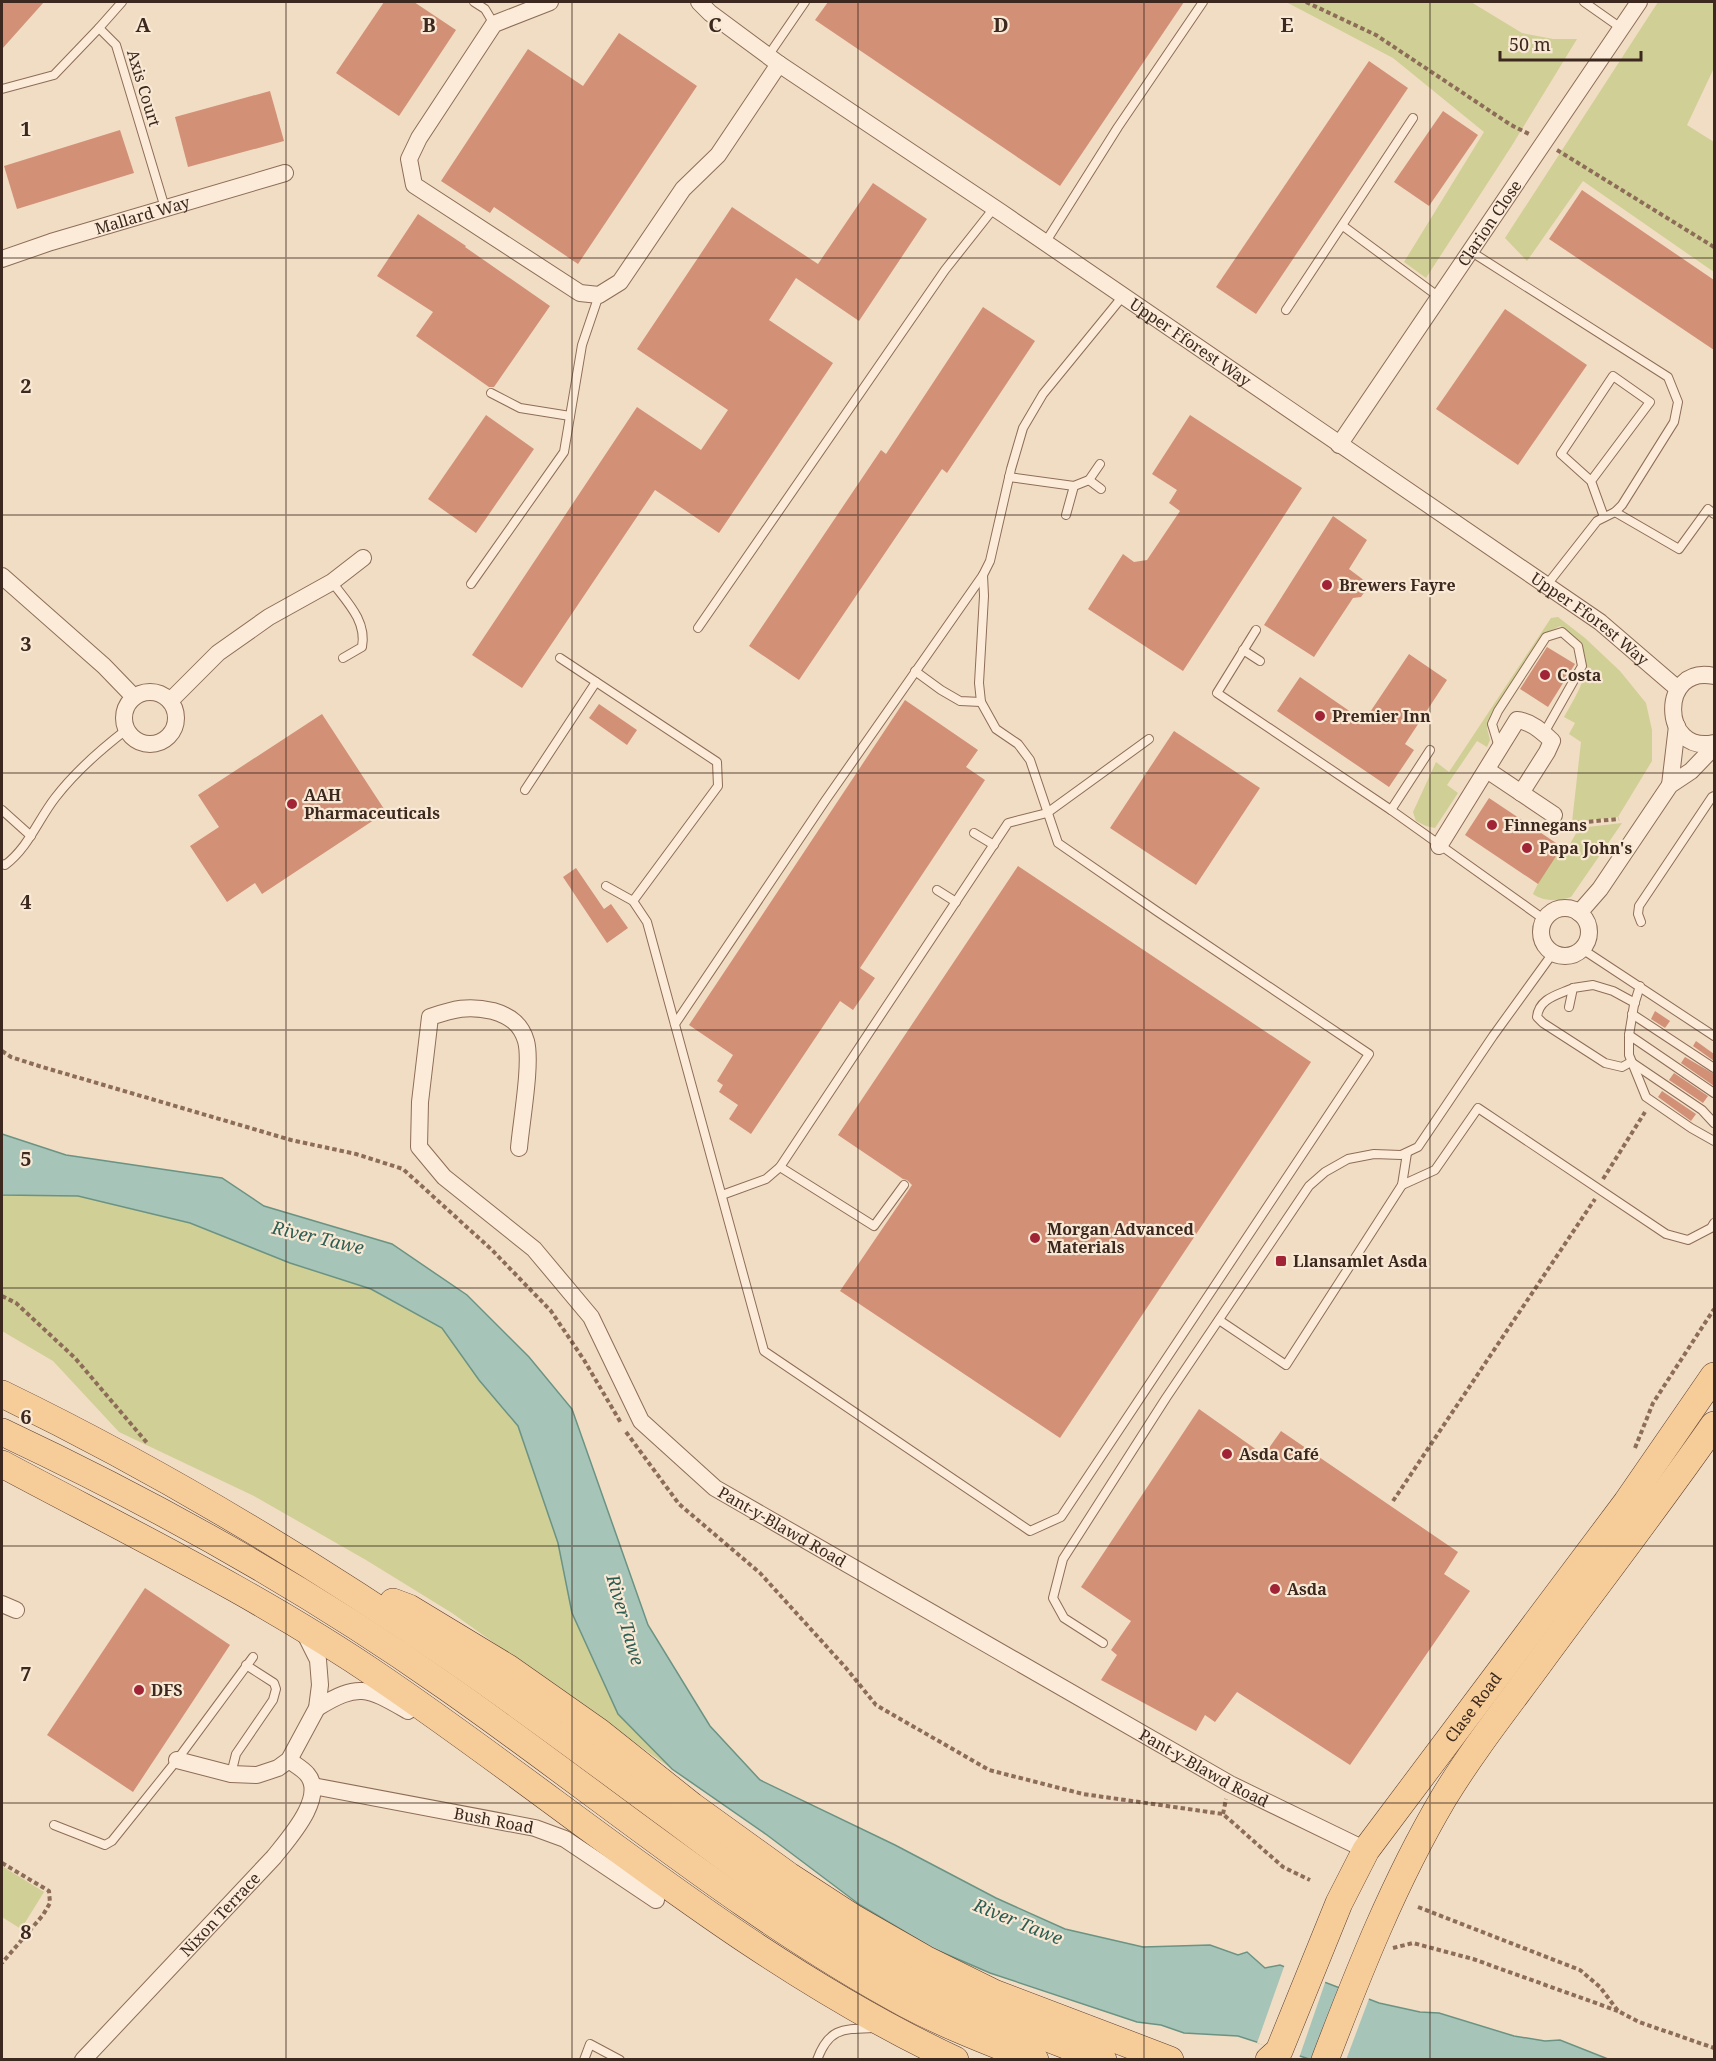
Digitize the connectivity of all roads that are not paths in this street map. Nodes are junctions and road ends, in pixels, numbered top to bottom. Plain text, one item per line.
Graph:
1 (122, 2) edge
2 (474, 2) edge
3 (550, 2) edge
4 (699, 2) edge
5 (805, 2) edge
6 (1203, 2) edge
7 (1584, 2) edge
8 (1639, 2) edge
9 (494, 24) junction
10 (99, 28) junction
11 (1621, 28) junction
12 (774, 60) junction
13 (2, 89) edge
14 (1413, 118) dead end
15 (285, 173) dead end
16 (165, 208) junction
17 (994, 208) junction
18 (1343, 226) junction
19 (1045, 243) junction
20 (1470, 251) junction
21 (2, 259) edge
22 (599, 295) junction
23 (1123, 296) junction
24 (1439, 297) junction
25 (1286, 310) dead end
26 (491, 393) dead end
27 (570, 416) junction
28 (1339, 445) junction
29 (1100, 465) dead end
30 (1009, 477) junction
31 (1089, 480) junction
32 (1591, 481) junction
33 (1074, 486) junction
34 (1101, 489) dead end
35 (1615, 512) junction
36 (1714, 514) edge
37 (1066, 515) dead end
38 (1604, 517) junction
39 (363, 558) dead end
40 (2, 576) edge
41 (983, 576) junction
42 (332, 582) junction
43 (471, 584) dead end
44 (1546, 586) junction
45 (698, 628) dead end
46 (1256, 630) dead end
47 (1243, 650) junction
48 (344, 658) dead end
49 (561, 658) dead end
50 (1260, 661) dead end
51 (915, 671) junction
52 (1714, 676) edge
53 (596, 682) junction
54 (1678, 689) junction
55 (134, 698) junction
56 (170, 701) junction
57 (981, 702) junction
58 (1677, 726) junction
59 (126, 730) junction
60 (1544, 733) junction
61 (1149, 739) dead end
62 (1714, 745) edge
63 (1500, 747) junction
64 (1430, 750) dead end
65 (1487, 770) junction
66 (1670, 785) junction
67 (525, 790) dead end
68 (1521, 793) junction
69 (1714, 796) edge
70 (2, 810) edge
71 (1391, 810) junction
72 (1047, 813) junction
73 (1554, 816) dead end
74 (974, 833) dead end
75 (31, 836) junction
76 (994, 845) junction
77 (1439, 846) junction
78 (2, 864) edge
79 (606, 886) dead end
80 (937, 890) dead end
81 (633, 901) junction
82 (956, 902) junction
83 (1579, 913) junction
84 (1545, 920) junction
85 (1641, 922) dead end
86 (1582, 949) junction
87 (1553, 953) junction
88 (1640, 986) junction
89 (1573, 988) junction
90 (1635, 1003) junction
91 (1569, 1007) dead end
92 (1632, 1014) junction
93 (675, 1024) junction
94 (1626, 1031) junction
95 (1714, 1036) edge
96 (1631, 1062) junction
97 (1714, 1068) edge
98 (1714, 1093) edge
99 (1714, 1123) edge
100 (1714, 1141) edge
101 (519, 1148) dead end
102 (1407, 1153) junction
103 (780, 1167) junction
104 (904, 1185) dead end
105 (1402, 1185) junction
106 (722, 1195) junction
107 (1714, 1223) edge
108 (1219, 1320) junction
109 (1714, 1377) edge
110 (2, 1394) edge
111 (1714, 1425) edge
112 (2, 1432) edge
113 (2, 1458) edge
114 (2, 1464) edge
115 (218, 1544) junction
116 (341, 1584) junction
117 (301, 1626) junction
118 (1103, 1643) dead end
119 (253, 1657) dead end
120 (246, 1665) junction
121 (317, 1707) junction
122 (177, 1760) junction
123 (289, 1760) junction
124 (508, 1770) junction
125 (231, 1774) junction
126 (314, 1786) junction
127 (54, 1825) dead end
128 (1366, 1850) junction
129 (656, 1900) dead end
130 (890, 2028) junction
131 (1274, 2055) edge
132 (83, 2060) edge
133 (584, 2060) edge
134 (620, 2060) edge
135 (817, 2060) edge
136 (955, 2060) edge
137 (1035, 2060) edge
138 (1103, 2060) edge
139 (1170, 2060) edge
140 (1325, 2060) edge

1 - 10 lane
2 - 9 lane
3 - 9 street
4 - 12 street, Upper Fforest Way
5 - 12 lane
6 - 19 lane
7 - 11 lane
8 - 11 street, Clarion Close
9 - 22 street
10 - 13 lane
10 - 16 lane, Axis Court
11 - 20 street, Clarion Close
12 - 17 street, Upper Fforest Way
12 - 22 street
14 - 18 lane
15 - 16 street, Mallard Way
16 - 21 street, Mallard Way
17 - 19 street, Upper Fforest Way
17 - 45 lane
18 - 24 lane
18 - 25 lane
19 - 23 street, Upper Fforest Way
20 - 24 street, Clarion Close
20 - 35 lane
22 - 27 lane
23 - 28 street, Upper Fforest Way
23 - 30 lane
24 - 28 street, Clarion Close
26 - 27 lane
27 - 43 lane
28 - 44 street, Upper Fforest Way
29 - 31 lane
30 - 33 lane
30 - 41 lane
31 - 33 lane
31 - 34 lane
32 - 32 lane
32 - 38 lane
33 - 37 lane
35 - 36 lane
35 - 38 lane
38 - 44 lane
39 - 42 street
40 - 55 street
41 - 51 lane
41 - 57 lane
42 - 48 lane
42 - 56 street
44 - 54 street, Upper Fforest Way
46 - 47 lane
47 - 50 lane
47 - 71 lane
49 - 53 lane
51 - 57 lane
51 - 93 lane
52 - 54 street
53 - 67 lane
53 - 81 lane
54 - 58 street
55 - 56 street
55 - 59 street
56 - 59 street
57 - 72 lane
58 - 62 street
58 - 66 street
59 - 75 lane
60 - 63 street
60 - 63 lane
60 - 68 street
61 - 72 lane
62 - 66 street
63 - 65 street
64 - 71 lane
65 - 68 street
65 - 77 street
66 - 83 street
68 - 73 street
69 - 85 lane
70 - 75 lane
71 - 77 lane
72 - 76 lane
72 - 106 lane
74 - 76 lane
75 - 78 lane
76 - 82 lane
77 - 84 lane
79 - 81 lane
80 - 82 lane
81 - 93 lane
82 - 103 lane
83 - 84 street
83 - 86 street
84 - 87 street
86 - 87 street
86 - 88 lane
87 - 102 lane
88 - 90 lane
88 - 95 lane
89 - 90 lane
89 - 91 lane
89 - 96 lane
90 - 92 lane
92 - 94 lane
92 - 97 lane
93 - 106 lane
94 - 96 lane
94 - 98 lane
96 - 99 lane
96 - 100 lane
101 - 128 street, Pant-y-Blawd Road
102 - 105 lane
102 - 108 lane
103 - 104 lane
103 - 106 lane
105 - 107 lane
105 - 108 lane
108 - 118 lane
109 - 128 main road, Clase Road
110 - 116 main road
111 - 140 main road, Clase Road
112 - 115 main road
113 - 115 main road
114 - 117 main road
115 - 137 main road
116 - 138 main road
116 - 139 main road
117 - 121 street
117 - 124 main road
119 - 120 lane
120 - 122 lane
120 - 125 lane
121 - 123 street
121 - 124 street
122 - 125 street
122 - 127 lane
123 - 125 street
123 - 126 street
124 - 130 main road
126 - 129 street, Bush Road
126 - 132 street, Nixon Terrace
128 - 131 main road, Clase Road
130 - 135 lane
130 - 136 main road
133 - 134 lane

